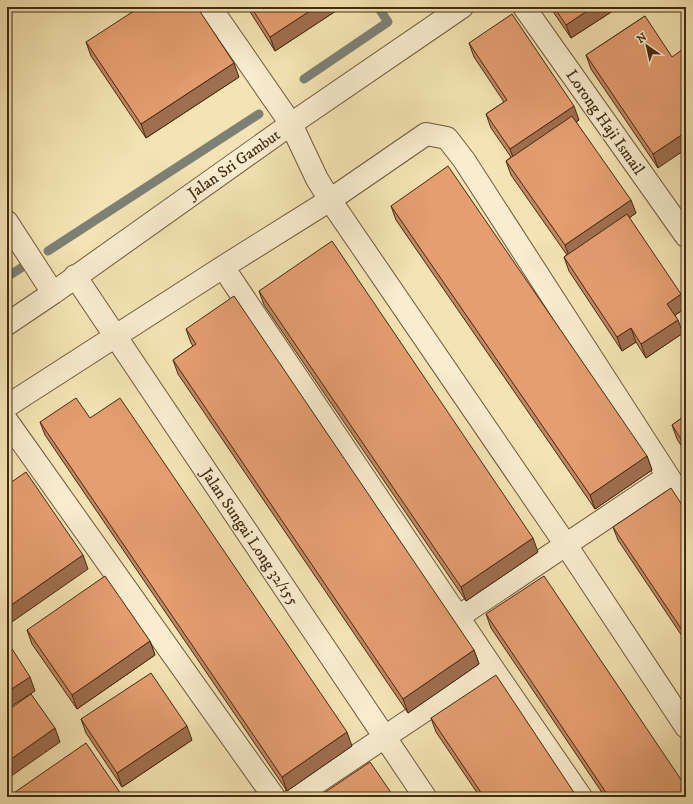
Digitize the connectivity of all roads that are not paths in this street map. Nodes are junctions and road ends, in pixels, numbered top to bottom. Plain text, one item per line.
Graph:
1 (210, 7) edge
2 (462, 7) edge
3 (524, 7) edge
4 (291, 124) junction
5 (330, 200) junction
6 (7, 222) edge
7 (686, 236) edge
8 (223, 267) junction
9 (75, 276) junction
10 (53, 293) junction
11 (7, 324) edge
12 (116, 337) junction
13 (7, 406) edge
14 (7, 421) edge
15 (667, 476) junction
16 (686, 504) edge
17 (566, 545) junction
18 (458, 617) junction
19 (491, 666) junction
20 (686, 727) edge
21 (385, 737) junction
22 (274, 797) edge
23 (295, 797) edge
24 (425, 797) edge
25 (581, 797) edge

1 - 4 street
2 - 4 street, Jalan Sri Gambut
3 - 7 street, Lorong Haji Ismail
4 - 5 street
4 - 9 street, Jalan Sri Gambut
5 - 8 street
5 - 15 street
5 - 17 street
6 - 10 street
8 - 12 street
8 - 18 street
9 - 10 street, Jalan Sri Gambut
9 - 12 street, Jalan Sungai Long 32/155
10 - 11 street, Jalan Sri Gambut
12 - 13 street
12 - 21 street, Jalan Sungai Long 32/155
14 - 22 street
15 - 16 street
15 - 17 street
17 - 18 street
17 - 20 street
18 - 19 street
19 - 21 street
19 - 25 street
21 - 23 street
21 - 24 street, Jalan Sungai Long 32/155

